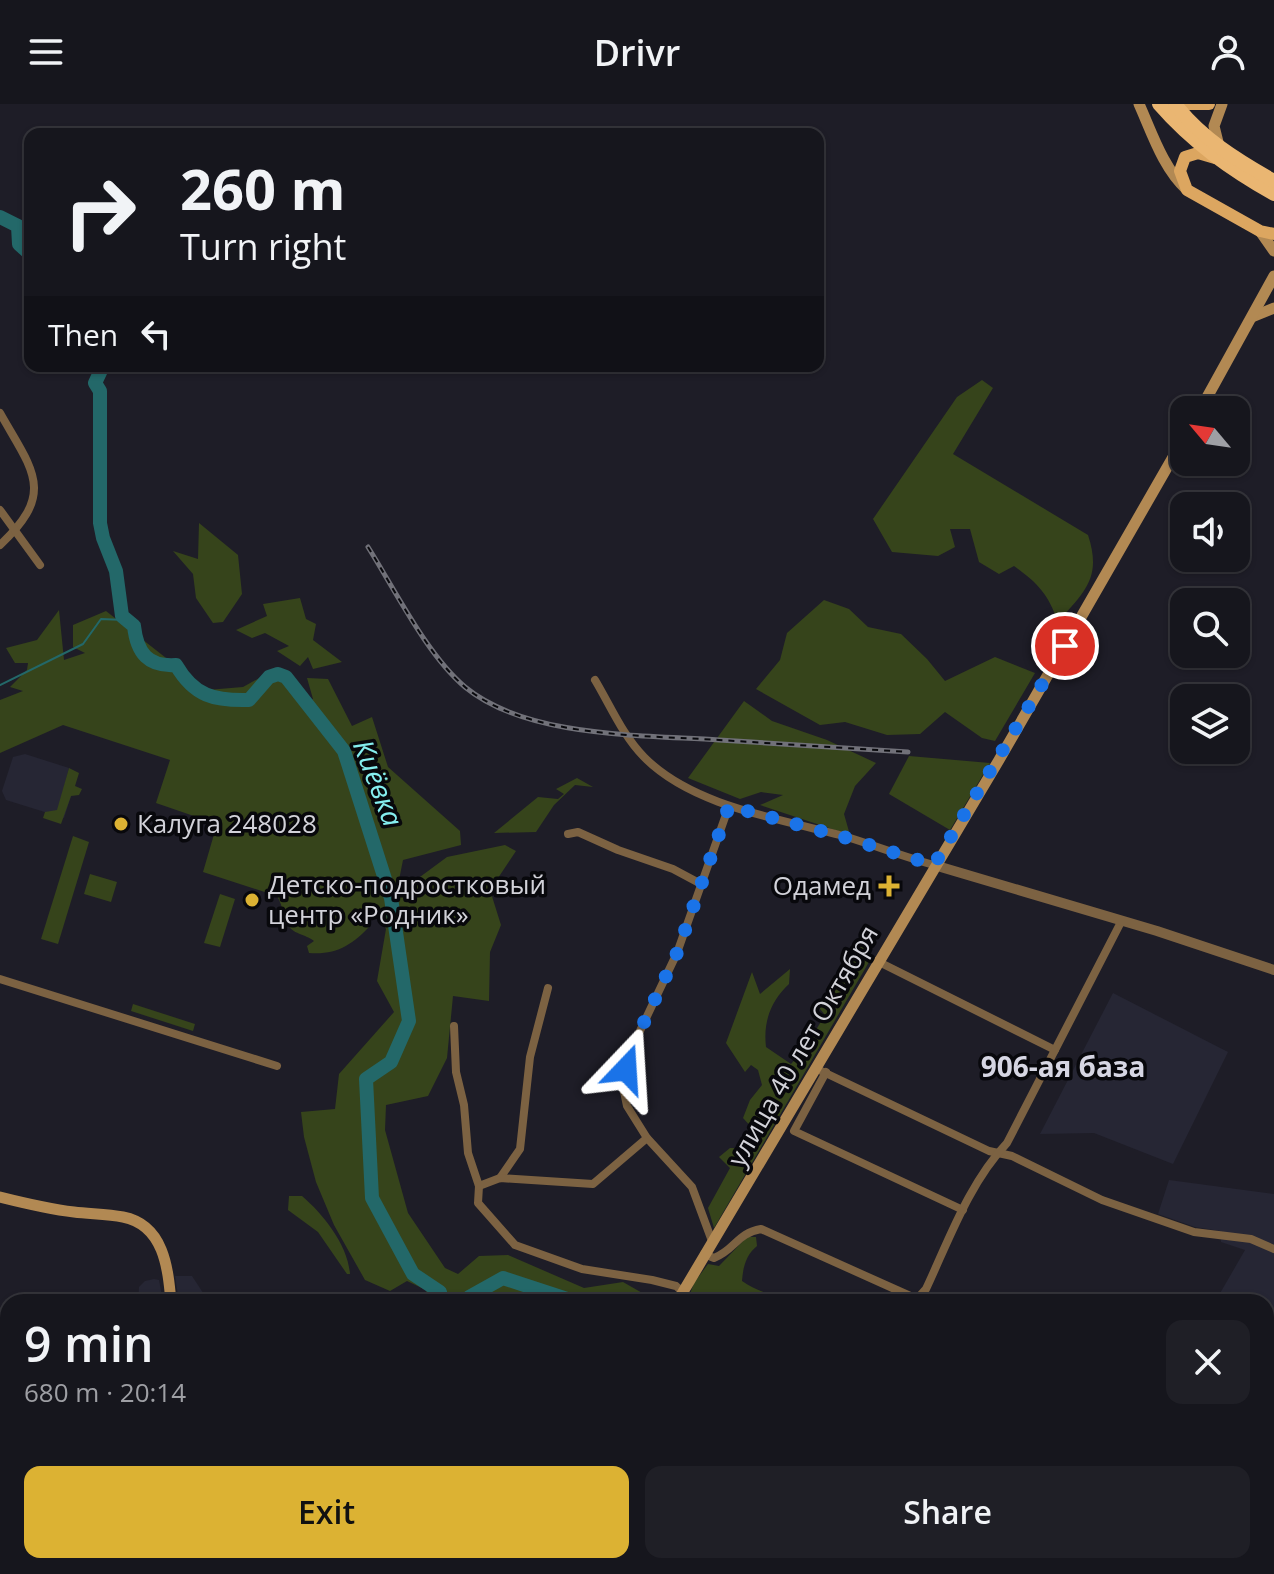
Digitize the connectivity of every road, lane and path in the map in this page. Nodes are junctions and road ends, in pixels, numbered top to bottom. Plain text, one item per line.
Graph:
1 (1139, 104) edge
2 (1159, 104) edge
3 (1175, 104) edge
4 (1189, 104) edge
5 (1209, 104) edge
6 (1222, 104) edge
7 (1217, 152) junction
8 (1272, 186) edge
9 (1187, 190) junction
10 (1267, 232) edge
11 (1274, 251) edge
12 (1274, 276) edge
13 (1274, 308) edge
14 (1252, 317) junction
15 (1208, 396) edge
16 (0, 413) edge
17 (1170, 462) edge
18 (0, 510) edge
19 (17, 530) junction
20 (0, 545) edge
21 (40, 565) dead end
22 (595, 680) dead end
23 (729, 806) junction
24 (568, 834) dead end
25 (934, 865) junction
26 (701, 884) junction
27 (1121, 922) junction
28 (877, 961) junction
29 (1274, 970) edge
30 (0, 979) edge
31 (548, 988) dead end
32 (454, 1026) dead end
33 (1055, 1050) junction
34 (277, 1066) dead end
35 (821, 1070) junction
36 (647, 1138) junction
37 (998, 1153) junction
38 (500, 1178) junction
39 (479, 1186) junction
40 (0, 1197) edge
41 (963, 1210) junction
42 (712, 1241) junction
43 (1274, 1249) edge
44 (704, 1254) junction
45 (170, 1294) edge
46 (679, 1294) edge
47 (682, 1294) edge
48 (906, 1294) edge
49 (922, 1294) edge

1 - 9 main road
2 - 7 highway
3 - 7 highway
4 - 5 main road
6 - 7 main road
7 - 8 highway
7 - 9 main road
9 - 10 main road
10 - 11 main road
12 - 14 main road
13 - 14 main road
14 - 15 main road
16 - 19 street
17 - 25 main road, улица 40 лет Октября
18 - 19 street
19 - 20 street
19 - 21 street
22 - 23 street
23 - 25 street
23 - 26 street
24 - 26 street
25 - 27 street
25 - 28 main road, улица 40 лет Октября
26 - 36 street
27 - 29 street
27 - 33 street
28 - 33 street
28 - 35 main road, улица 40 лет Октября
30 - 34 street
31 - 38 street
32 - 39 street
33 - 37 street
35 - 37 street
35 - 41 street
35 - 42 main road, улица 40 лет Октября
36 - 38 street
36 - 42 street
37 - 41 street
37 - 43 street
38 - 39 street
39 - 46 street
40 - 45 main road
41 - 49 street
42 - 44 main road, улица 40 лет Октября
44 - 47 main road, улица 40 лет Октября
44 - 48 street

